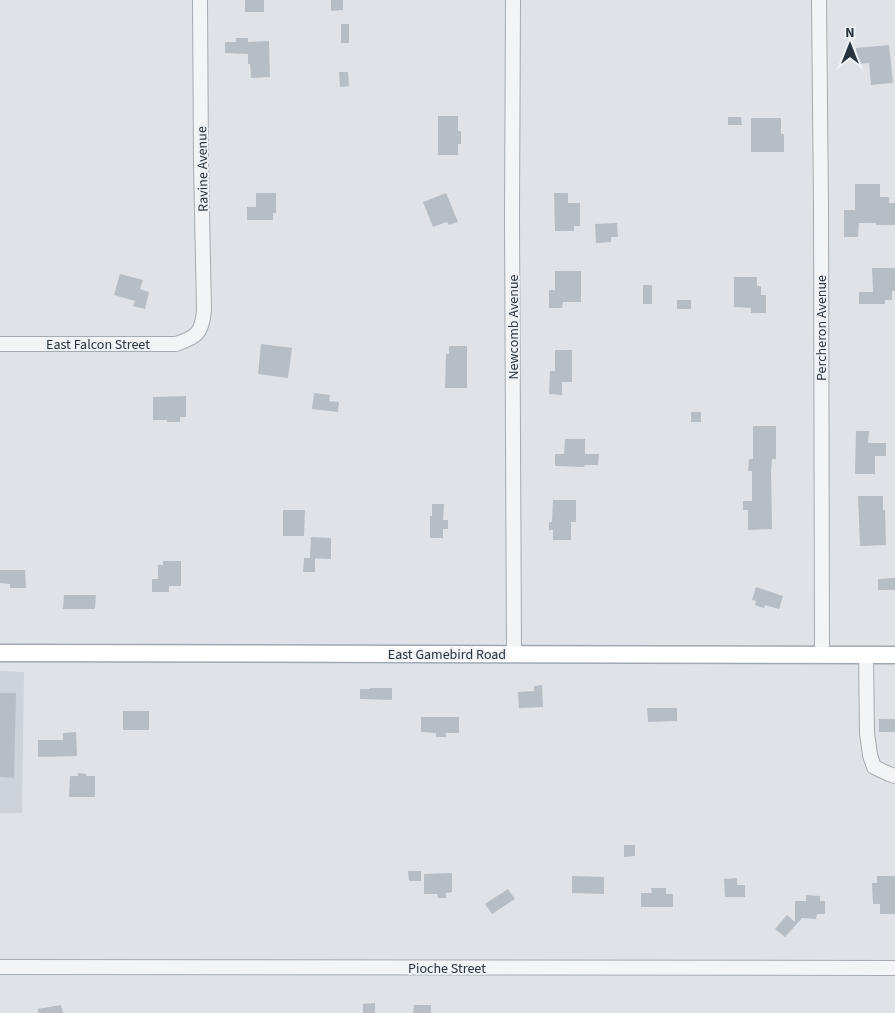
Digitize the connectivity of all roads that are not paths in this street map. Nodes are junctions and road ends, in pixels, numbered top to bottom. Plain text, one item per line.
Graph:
1 (200, 0) edge
2 (513, 0) edge
3 (819, 0) edge
4 (195, 336) joint
5 (0, 344) edge
6 (0, 653) edge
7 (514, 654) junction
8 (822, 655) junction
9 (866, 655) junction
10 (895, 655) edge
11 (895, 776) edge
12 (0, 967) edge
13 (895, 968) edge

1 - 4 street, Ravine Avenue
2 - 7 street, Newcomb Avenue
3 - 8 street, Percheron Avenue
4 - 5 street, East Falcon Street
6 - 7 main road, East Gamebird Road
7 - 8 main road, East Gamebird Road
8 - 9 main road, East Gamebird Road
9 - 10 main road, East Gamebird Road
9 - 11 street
12 - 13 street, Pioche Street

